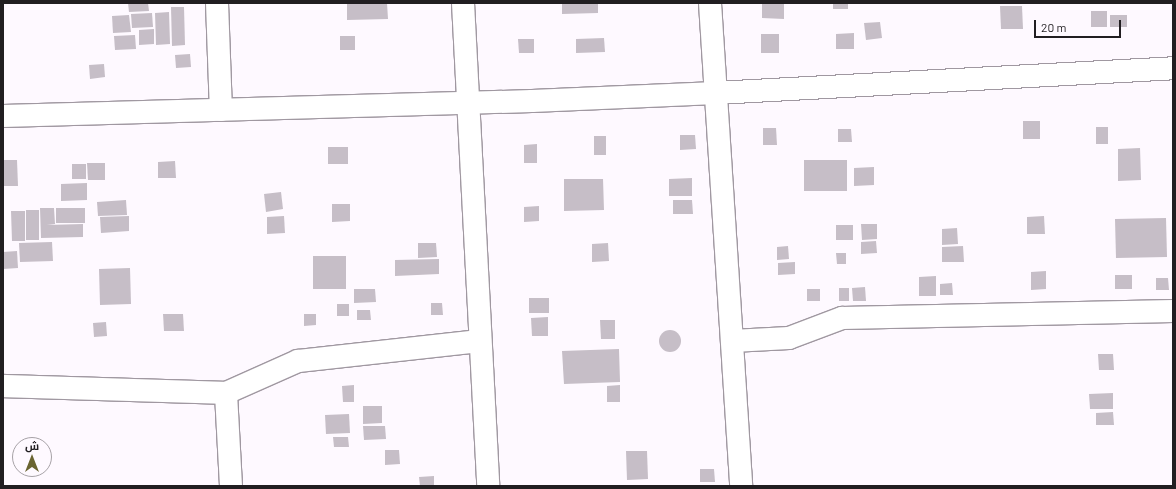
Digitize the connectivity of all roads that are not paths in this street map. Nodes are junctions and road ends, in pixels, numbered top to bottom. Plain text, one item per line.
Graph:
1 (217, 3) edge
2 (463, 3) edge
3 (710, 3) edge
4 (1173, 68) edge
5 (716, 93) junction
6 (468, 103) junction
7 (221, 110) junction
8 (3, 116) edge
9 (1173, 311) edge
10 (480, 341) junction
11 (732, 341) junction
12 (3, 386) edge
13 (226, 393) junction
14 (231, 486) edge
15 (488, 486) edge
16 (741, 486) edge

1 - 7 street
2 - 6 street
3 - 5 street
4 - 5 street
5 - 6 street
5 - 11 street
6 - 7 street
6 - 10 street
7 - 8 street
9 - 11 street
10 - 13 street
10 - 15 street
11 - 16 street
12 - 13 street
13 - 14 street

